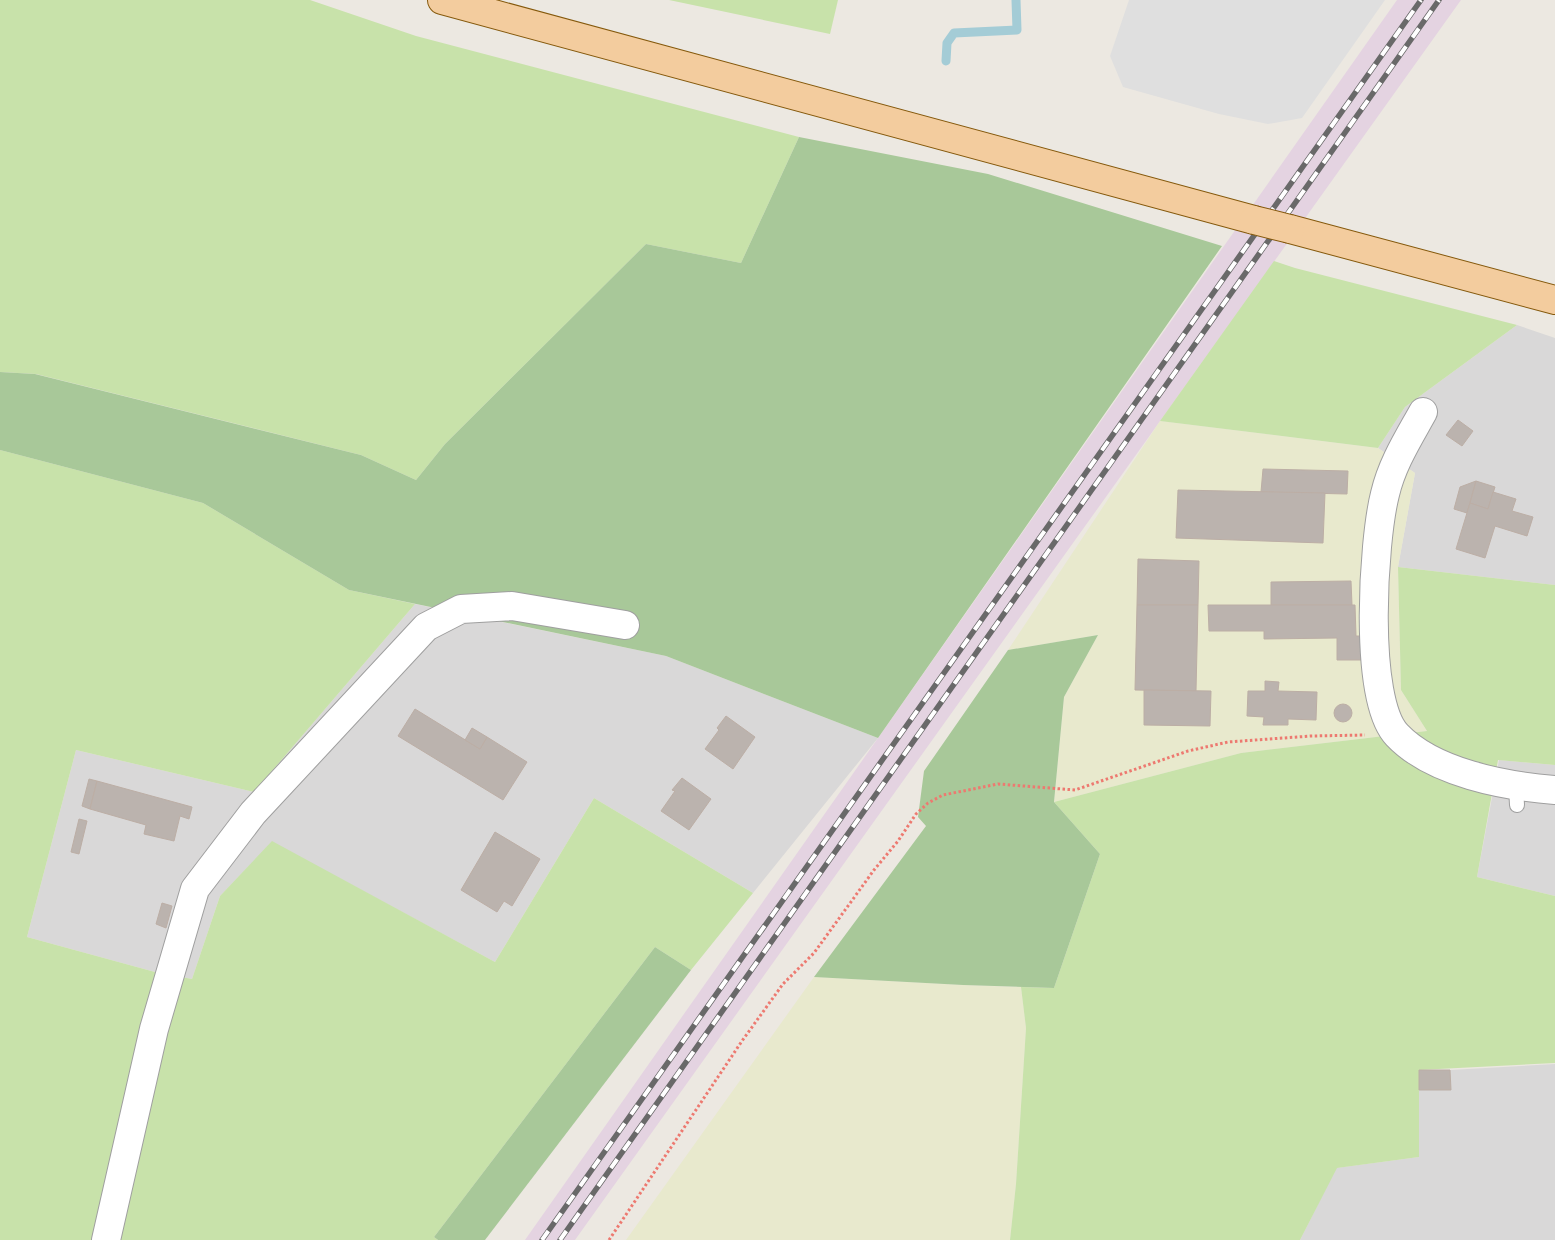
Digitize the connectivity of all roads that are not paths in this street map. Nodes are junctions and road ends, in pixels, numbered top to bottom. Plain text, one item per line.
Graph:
1 (442, 0) edge
2 (1555, 300) edge
3 (1424, 412) dead end
4 (624, 626) dead end
5 (1555, 790) edge
6 (106, 1240) edge

1 - 2 main road, bridge
3 - 5 street
4 - 6 street

